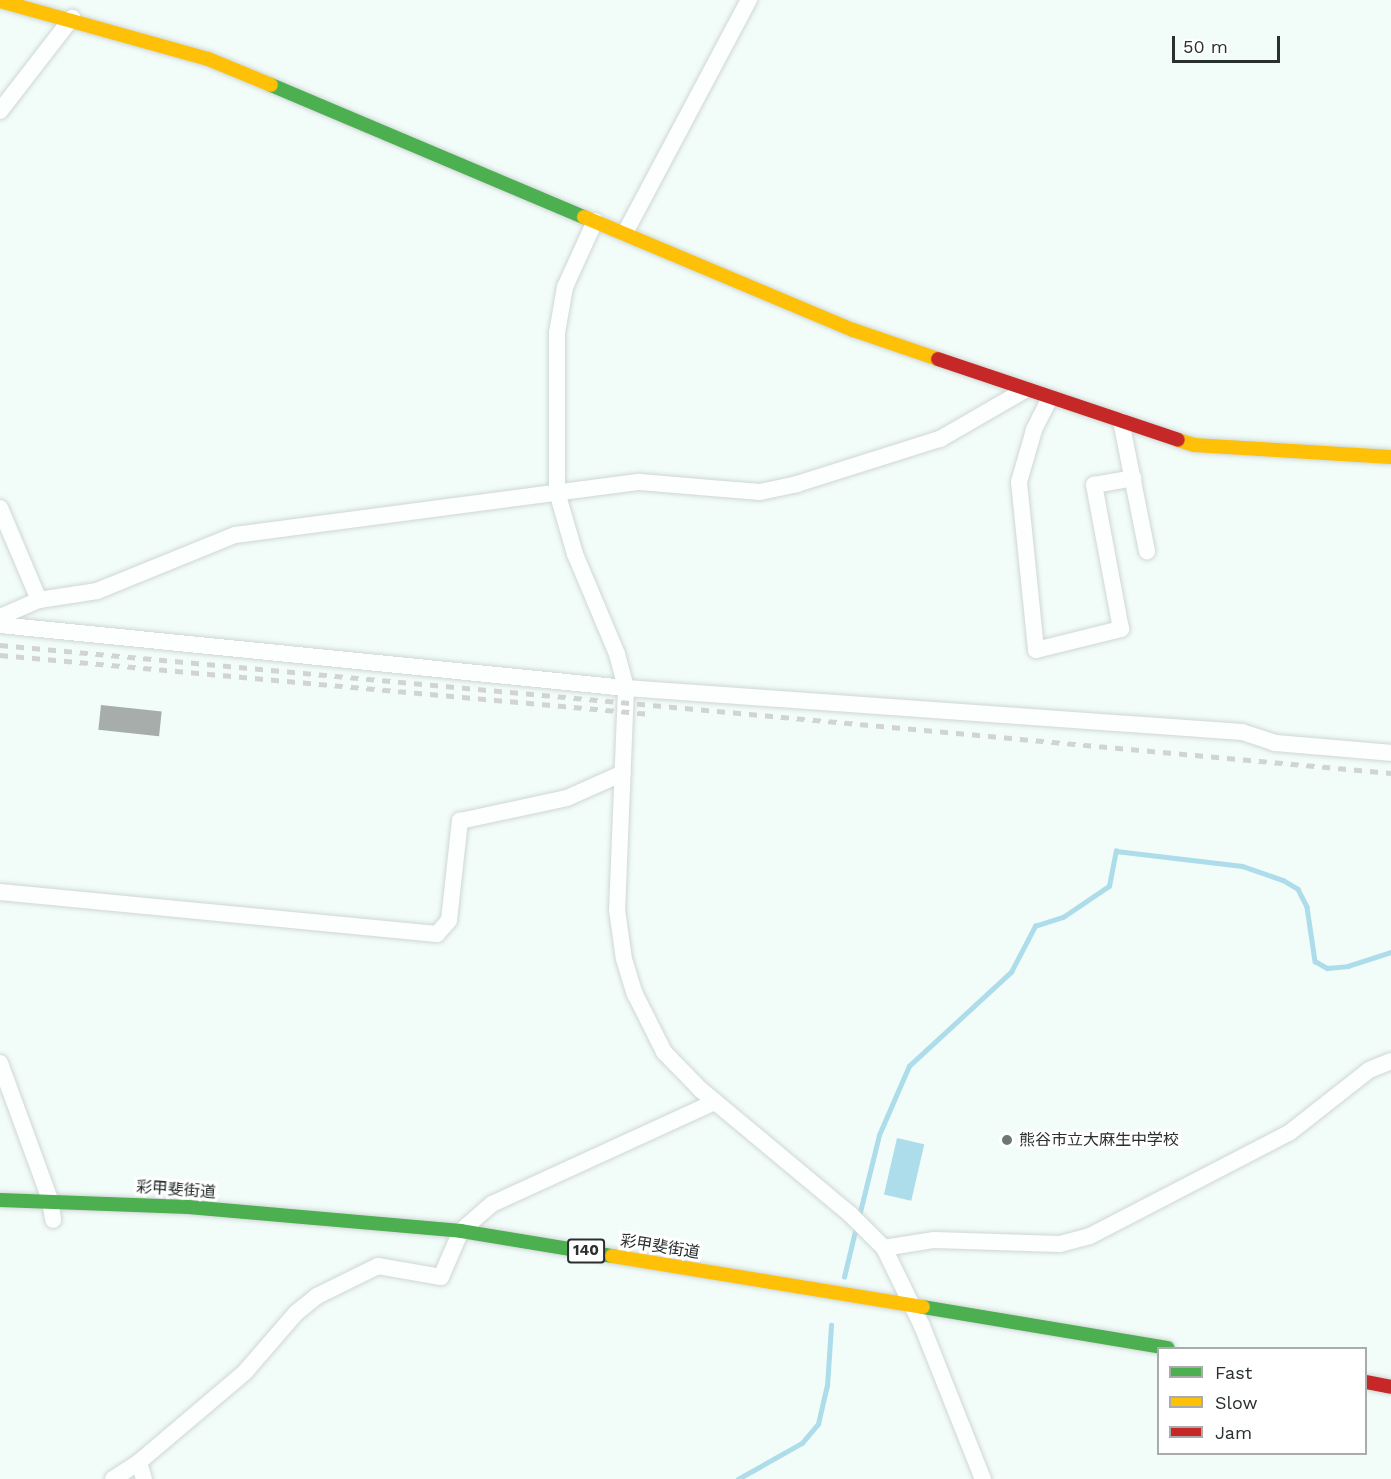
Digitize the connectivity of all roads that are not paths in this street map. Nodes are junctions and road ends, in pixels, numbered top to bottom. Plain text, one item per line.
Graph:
1 (750, 0) edge
2 (0, 1) edge
3 (72, 18) junction
4 (0, 111) edge
5 (595, 221) junction
6 (625, 233) junction
7 (1025, 390) junction
8 (1050, 398) junction
9 (1121, 421) junction
10 (1391, 457) edge
11 (1133, 478) junction
12 (557, 492) junction
13 (0, 508) edge
14 (1147, 551) dead end
15 (39, 600) junction
16 (0, 617) edge
17 (0, 625) edge
18 (626, 688) junction
19 (1391, 753) edge
20 (623, 773) junction
21 (0, 892) edge
22 (1391, 1060) edge
23 (0, 1063) edge
24 (716, 1102) junction
25 (0, 1200) edge
26 (50, 1200) junction
27 (55, 1220) dead end
28 (461, 1231) junction
29 (431, 1248) dead end
30 (884, 1248) junction
31 (461, 1251) junction
32 (912, 1305) junction
33 (899, 1322) dead end
34 (928, 1327) junction
35 (1162, 1347) edge
36 (1367, 1382) edge
37 (1391, 1387) edge
38 (139, 1462) junction
39 (113, 1479) edge
40 (144, 1479) edge
41 (983, 1479) edge

1 - 6 street
2 - 3 main road
3 - 4 street
3 - 5 main road
5 - 6 main road
5 - 12 street
6 - 7 main road
7 - 8 main road
7 - 12 street
8 - 9 main road
8 - 11 street
9 - 10 main road
9 - 11 street
11 - 14 street
12 - 15 street
12 - 18 street
13 - 15 street
15 - 16 street
17 - 18 street
18 - 19 street
18 - 20 street
20 - 21 street
20 - 24 street
22 - 30 street
23 - 26 street
24 - 28 street
24 - 30 street
25 - 26 main road, 彩甲斐街道 / 140
26 - 27 street
26 - 28 main road, 彩甲斐街道 / 140
28 - 31 street
28 - 32 main road, 彩甲斐街道 / 140
29 - 31 main road
30 - 32 street
31 - 38 street
32 - 34 street
32 - 35 main road, 彩甲斐街道 / 140
33 - 34 main road
34 - 41 street
36 - 37 main road
38 - 39 street
38 - 40 street

